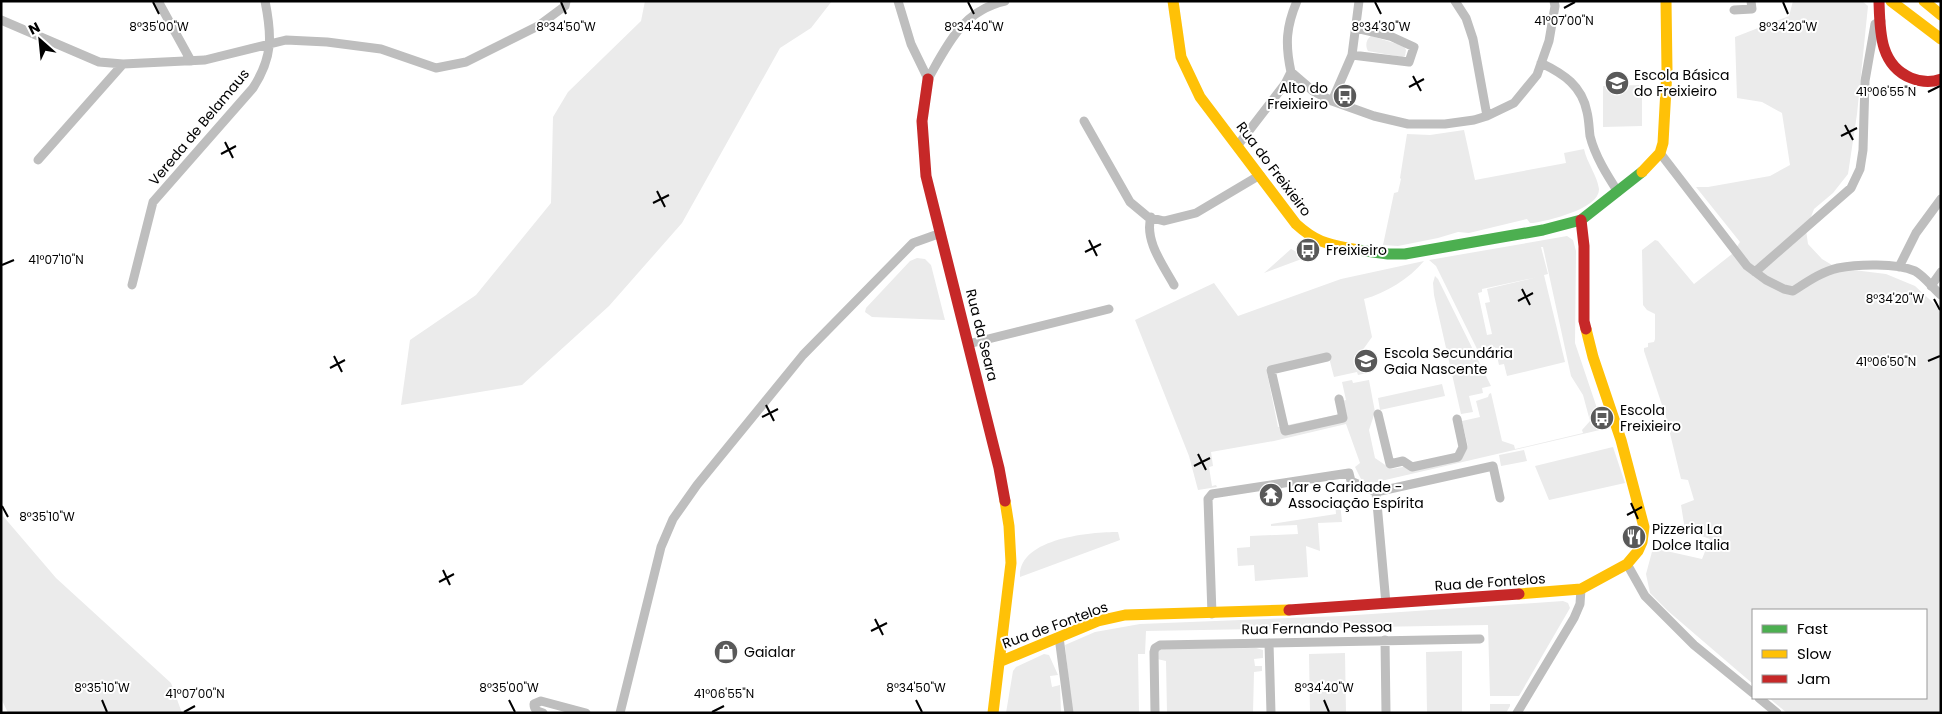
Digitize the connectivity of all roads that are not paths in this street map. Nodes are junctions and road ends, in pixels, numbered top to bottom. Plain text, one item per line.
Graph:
1 (158, 1) edge
2 (265, 1) edge
3 (566, 1) edge
4 (898, 1) edge
5 (1005, 1) edge
6 (1173, 1) edge
7 (1297, 1) edge
8 (1359, 1) edge
9 (1455, 1) edge
10 (1554, 1) edge
11 (1666, 1) edge
12 (1751, 1) edge
13 (1879, 1) edge
14 (1891, 1) edge
15 (1924, 1) edge
16 (985, 4) edge
17 (1734, 10) dead end
18 (1941, 15) edge
19 (1, 20) edge
20 (1880, 21) junction
21 (1356, 28) junction
22 (1941, 39) edge
23 (270, 44) junction
24 (1352, 55) junction
25 (191, 61) junction
26 (1541, 63) junction
27 (123, 64) junction
28 (1292, 72) junction
29 (928, 79) junction
30 (1941, 79) edge
31 (1332, 101) junction
32 (1487, 116) junction
33 (1084, 121) dead end
34 (1238, 145) junction
35 (1660, 154) junction
36 (38, 160) dead end
37 (1260, 175) junction
38 (1618, 192) junction
39 (1941, 199) edge
40 (1151, 217) junction
41 (1581, 220) junction
42 (941, 232) junction
43 (1898, 267) junction
44 (1755, 272) junction
45 (1941, 272) edge
46 (132, 285) dead end
47 (1174, 285) dead end
48 (1931, 286) junction
49 (1941, 294) edge
50 (1109, 309) dead end
51 (968, 344) junction
52 (1327, 357) dead end
53 (1339, 399) dead end
54 (1378, 414) dead end
55 (1458, 419) dead end
56 (1376, 492) junction
57 (1500, 498) dead end
58 (1627, 564) junction
59 (1580, 589) junction
60 (1386, 604) junction
61 (1212, 614) junction
62 (1059, 637) junction
63 (1480, 639) dead end
64 (1385, 640) junction
65 (1269, 643) junction
66 (999, 662) junction
67 (1752, 692) edge
68 (1760, 699) edge
69 (543, 713) edge
70 (586, 713) edge
71 (620, 713) edge
72 (992, 713) edge
73 (1069, 713) edge
74 (1155, 713) edge
75 (1270, 713) edge
76 (1386, 713) edge
77 (1517, 713) edge
78 (1777, 713) edge

1 - 25 street
2 - 23 street, Vereda de Belamaus
3 - 23 street
4 - 29 street
5 - 16 street, Rua da Seara
6 - 34 main road, Rua do Freixieiro
7 - 28 street
8 - 21 street
9 - 32 street
10 - 26 street
11 - 35 main road
12 - 17 street
13 - 20 main road
14 - 22 main road
15 - 18 main road
16 - 29 street, Rua da Seara
19 - 27 street
20 - 30 main road
20 - 44 street
21 - 24 street
21 - 24 street
23 - 25 street
23 - 46 street, Vereda de Belamaus
24 - 31 street
25 - 27 street
26 - 32 street
26 - 38 street
27 - 36 street
28 - 31 street
28 - 34 street
29 - 42 main road, Rua da Seara
31 - 32 street
33 - 40 street
34 - 37 main road, Rua do Freixieiro
35 - 38 main road
35 - 44 street
37 - 40 street
37 - 41 main road, Rua do Freixieiro
38 - 41 main road
39 - 43 street
40 - 47 street
41 - 58 main road, Rua de Fontelos
42 - 51 main road, Rua da Seara
42 - 71 street
43 - 44 street
43 - 48 street
45 - 48 street
48 - 49 street
50 - 51 street
51 - 66 main road, Rua da Seara
52 - 53 street
54 - 55 street
56 - 57 street
56 - 60 street
56 - 61 street
58 - 59 main road, Rua de Fontelos
58 - 67 street
59 - 60 main road, Rua de Fontelos
59 - 77 street
60 - 61 main road, Rua de Fontelos
61 - 62 main road, Rua de Fontelos
62 - 66 main road, Rua de Fontelos
62 - 73 street
63 - 64 street, Rua Fernando Pessoa
64 - 65 street, Rua Fernando Pessoa
64 - 76 street
65 - 74 street, Rua Fernando Pessoa
65 - 75 street
66 - 72 main road, Rua da Seara
68 - 78 street
69 - 70 street

